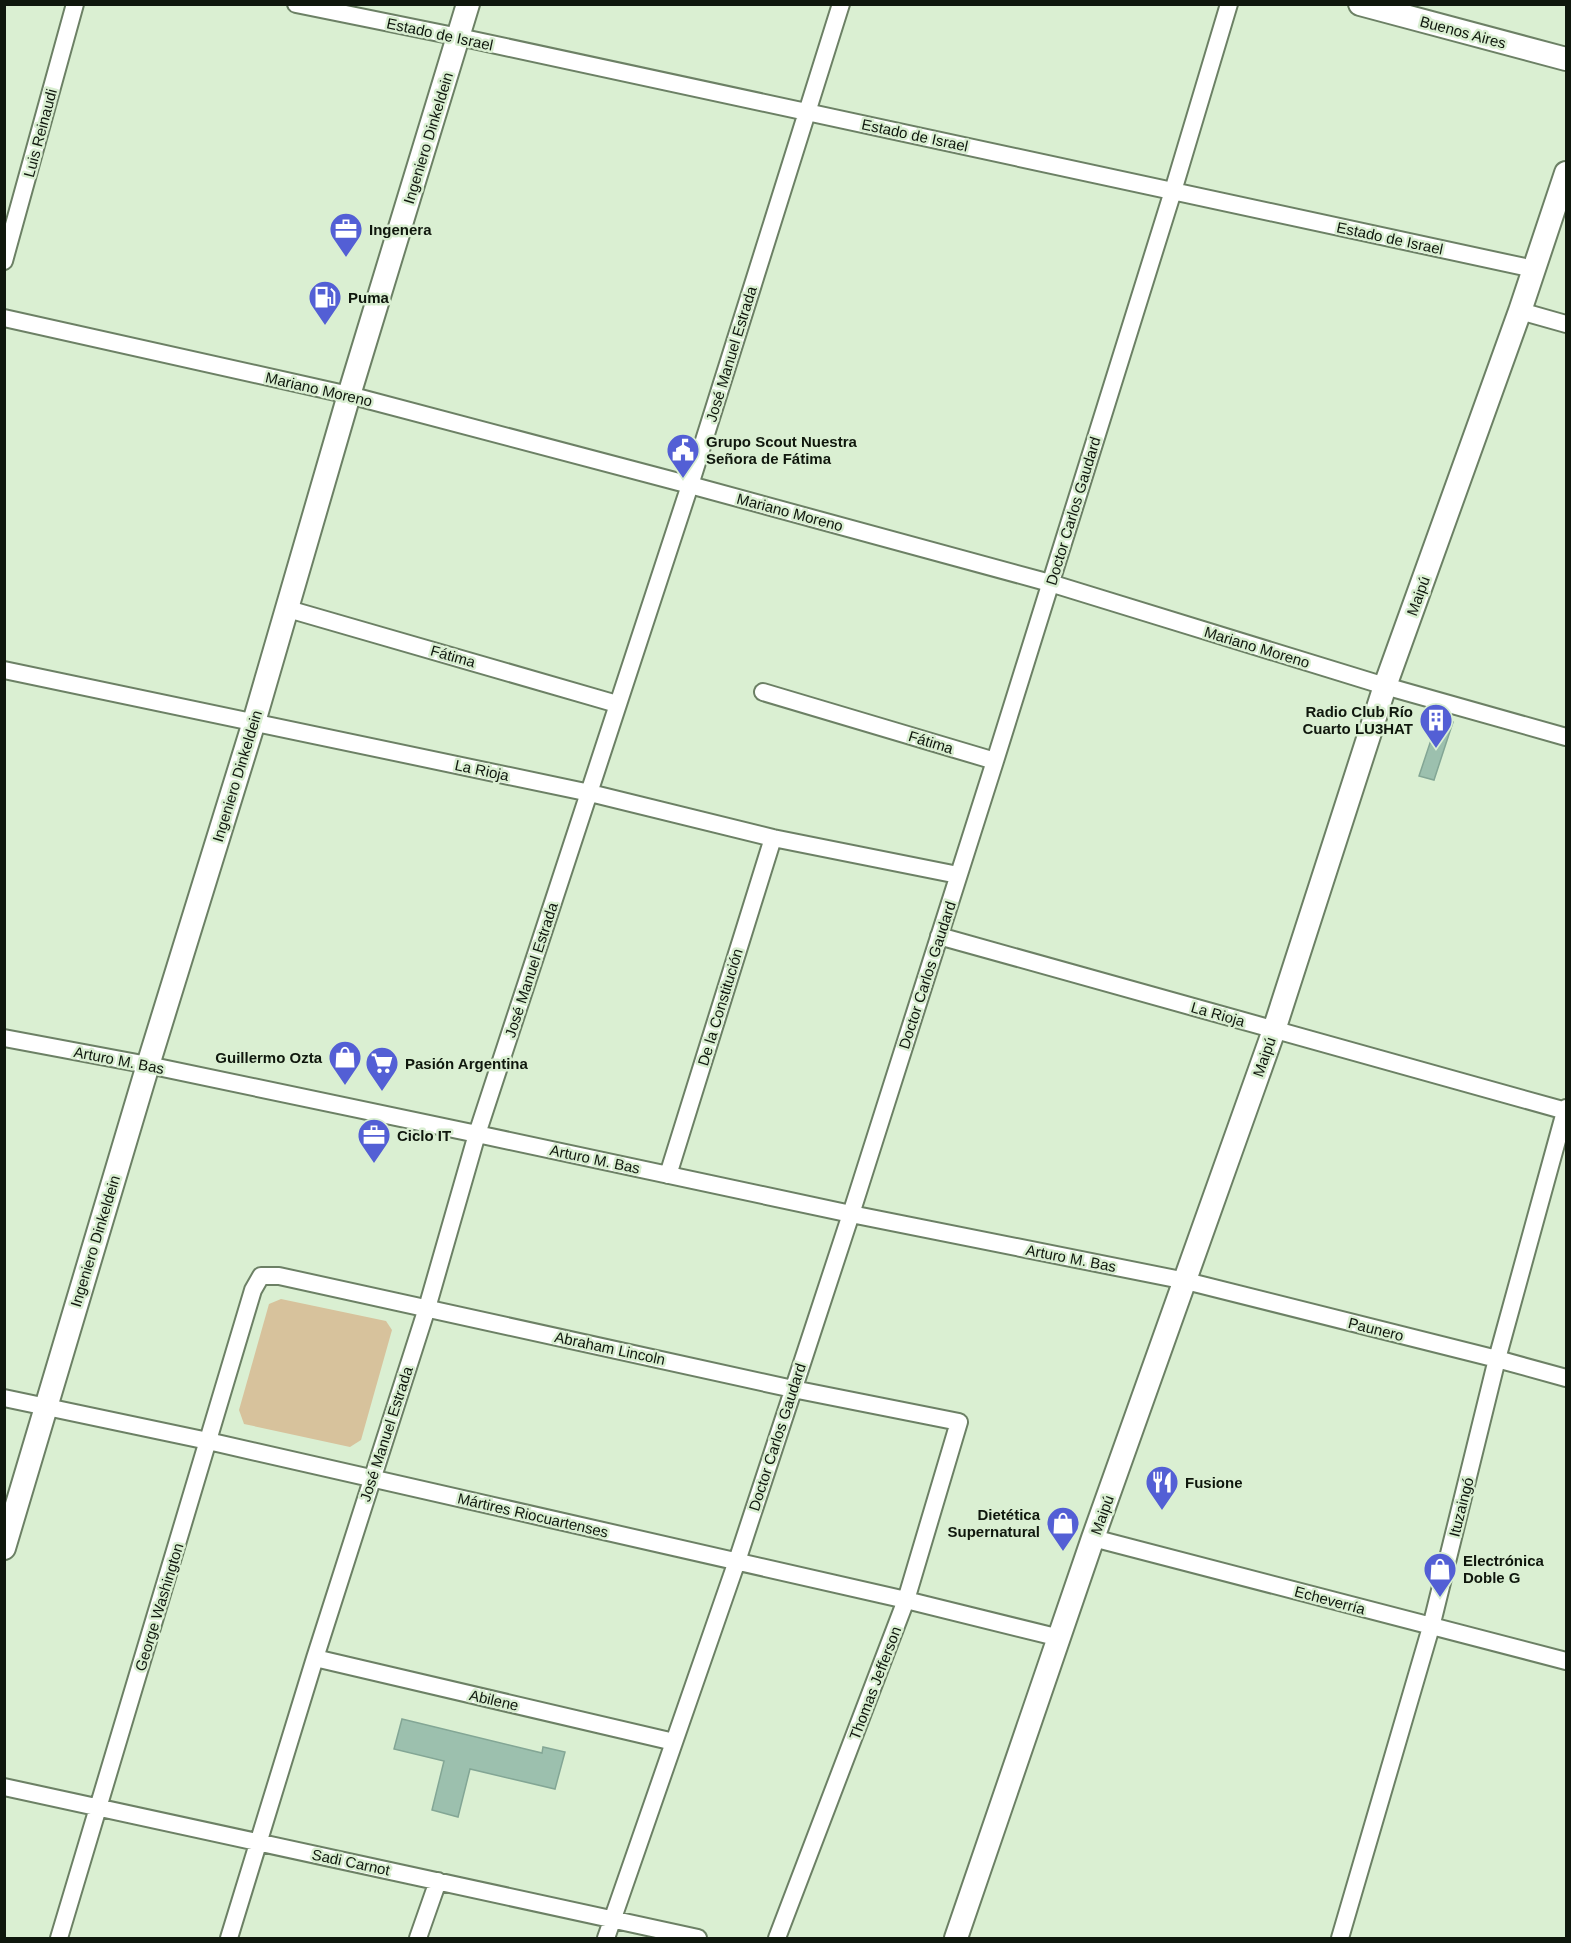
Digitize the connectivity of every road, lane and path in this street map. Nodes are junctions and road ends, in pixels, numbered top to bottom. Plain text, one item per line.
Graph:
1 (75, 4) edge
2 (296, 4) edge
3 (468, 4) edge
4 (841, 4) edge
5 (1229, 4) edge
6 (1360, 4) edge
7 (459, 37) junction
8 (1566, 59) edge
9 (807, 112) junction
10 (1566, 173) edge
11 (1173, 191) junction
12 (4, 261) edge
13 (1534, 269) junction
14 (1520, 311) junction
15 (4, 318) edge
16 (1566, 324) edge
17 (349, 395) junction
18 (690, 485) junction
19 (1050, 583) junction
20 (288, 609) junction
21 (4, 670) edge
22 (1385, 686) junction
23 (763, 692) dead end
24 (617, 704) junction
25 (254, 722) junction
26 (1566, 737) edge
27 (995, 761) junction
28 (590, 793) junction
29 (773, 838) junction
30 (958, 875) junction
31 (939, 936) junction
32 (1274, 1030) junction
33 (4, 1038) edge
34 (148, 1065) junction
35 (1566, 1110) edge
36 (477, 1134) junction
37 (668, 1175) junction
38 (850, 1214) junction
39 (261, 1276) joint
40 (1186, 1281) junction
41 (427, 1308) junction
42 (1497, 1359) junction
43 (1566, 1378) edge
44 (793, 1389) junction
45 (4, 1398) edge
46 (46, 1406) junction
47 (959, 1422) joint
48 (208, 1441) junction
49 (372, 1479) junction
50 (1094, 1538) junction
51 (4, 1548) edge
52 (736, 1562) junction
53 (906, 1600) junction
54 (1431, 1626) junction
55 (1060, 1638) junction
56 (315, 1658) junction
57 (1566, 1661) edge
58 (674, 1742) junction
59 (4, 1787) edge
60 (99, 1808) junction
61 (260, 1842) junction
62 (438, 1881) junction
63 (612, 1921) junction
64 (59, 1938) edge
65 (230, 1938) edge
66 (418, 1938) edge
67 (606, 1938) edge
68 (698, 1938) edge
69 (777, 1938) edge
70 (956, 1938) edge
71 (1340, 1938) edge

1 - 12 street, Luis Reinaudi
2 - 7 street, Estado de Israel
3 - 7 main road, Ingeniero Dinkeldein
4 - 9 street, José Manuel Estrada
5 - 11 street, Doctor Carlos Gaudard
6 - 8 main road, Buenos Aires
7 - 9 street, Estado de Israel
7 - 17 main road, Ingeniero Dinkeldein
9 - 11 street, Estado de Israel
9 - 18 street, José Manuel Estrada
10 - 13 main road, Maipú
11 - 13 street, Estado de Israel
11 - 19 street, Doctor Carlos Gaudard
13 - 14 main road, Maipú
14 - 16 street
14 - 22 main road, Maipú
15 - 17 street, Mariano Moreno
17 - 18 street, Mariano Moreno
17 - 20 main road, Ingeniero Dinkeldein
18 - 19 street, Mariano Moreno
18 - 24 street, José Manuel Estrada
19 - 22 street, Mariano Moreno
19 - 27 street, Doctor Carlos Gaudard
20 - 24 street, Fátima
20 - 25 main road, Ingeniero Dinkeldein
21 - 25 street, La Rioja
22 - 26 street, Mariano Moreno
22 - 32 main road, Maipú
23 - 27 street, Fátima
24 - 28 street, José Manuel Estrada
25 - 28 street, La Rioja
25 - 34 main road, Ingeniero Dinkeldein
27 - 30 street, Doctor Carlos Gaudard
28 - 29 street, La Rioja
28 - 36 street, José Manuel Estrada
29 - 30 street, La Rioja
29 - 37 street, De la Constitución
30 - 31 street, Doctor Carlos Gaudard
31 - 32 street, La Rioja
31 - 38 street, Doctor Carlos Gaudard
32 - 35 street, La Rioja
32 - 40 main road, Maipú
33 - 34 street, Arturo M. Bas
34 - 36 street, Arturo M. Bas
34 - 46 main road, Ingeniero Dinkeldein
35 - 42 street, Ituzaingó
36 - 37 street, Arturo M. Bas
36 - 41 street, José Manuel Estrada
37 - 38 street, Arturo M. Bas
38 - 40 street, Arturo M. Bas
38 - 44 street, Doctor Carlos Gaudard
39 - 41 street, Abraham Lincoln
39 - 48 street, George Washington
40 - 42 street, Paunero
40 - 50 main road, Maipú
41 - 44 street, Abraham Lincoln
41 - 49 street, José Manuel Estrada
42 - 43 street, Paunero
42 - 54 street, Ituzaingó
44 - 47 street, Abraham Lincoln
44 - 52 street, Doctor Carlos Gaudard
45 - 46 street, Mártires Riocuartenses
46 - 48 street, Mártires Riocuartenses
46 - 51 main road, Ingeniero Dinkeldein
47 - 53 street, Thomas Jefferson
48 - 49 street, Mártires Riocuartenses
48 - 60 street, George Washington
49 - 52 street, Mártires Riocuartenses
49 - 56 street, José Manuel Estrada
50 - 54 street, Echeverría
50 - 55 main road, Maipú
52 - 53 street, Mártires Riocuartenses
52 - 58 street, Doctor Carlos Gaudard
53 - 55 street, Mártires Riocuartenses
53 - 69 street, Thomas Jefferson
54 - 57 street, Echeverría
54 - 71 street, Ituzaingó
55 - 70 main road, Maipú
56 - 58 street, Abilene
56 - 61 street, José Manuel Estrada
58 - 63 street, Doctor Carlos Gaudard
59 - 60 street, Sadi Carnot
60 - 61 street, Sadi Carnot
60 - 64 street, George Washington
61 - 62 street, Sadi Carnot
61 - 65 street, José Manuel Estrada
62 - 63 street, Sadi Carnot
62 - 66 street
63 - 67 street, Doctor Carlos Gaudard
63 - 68 street, Sadi Carnot

